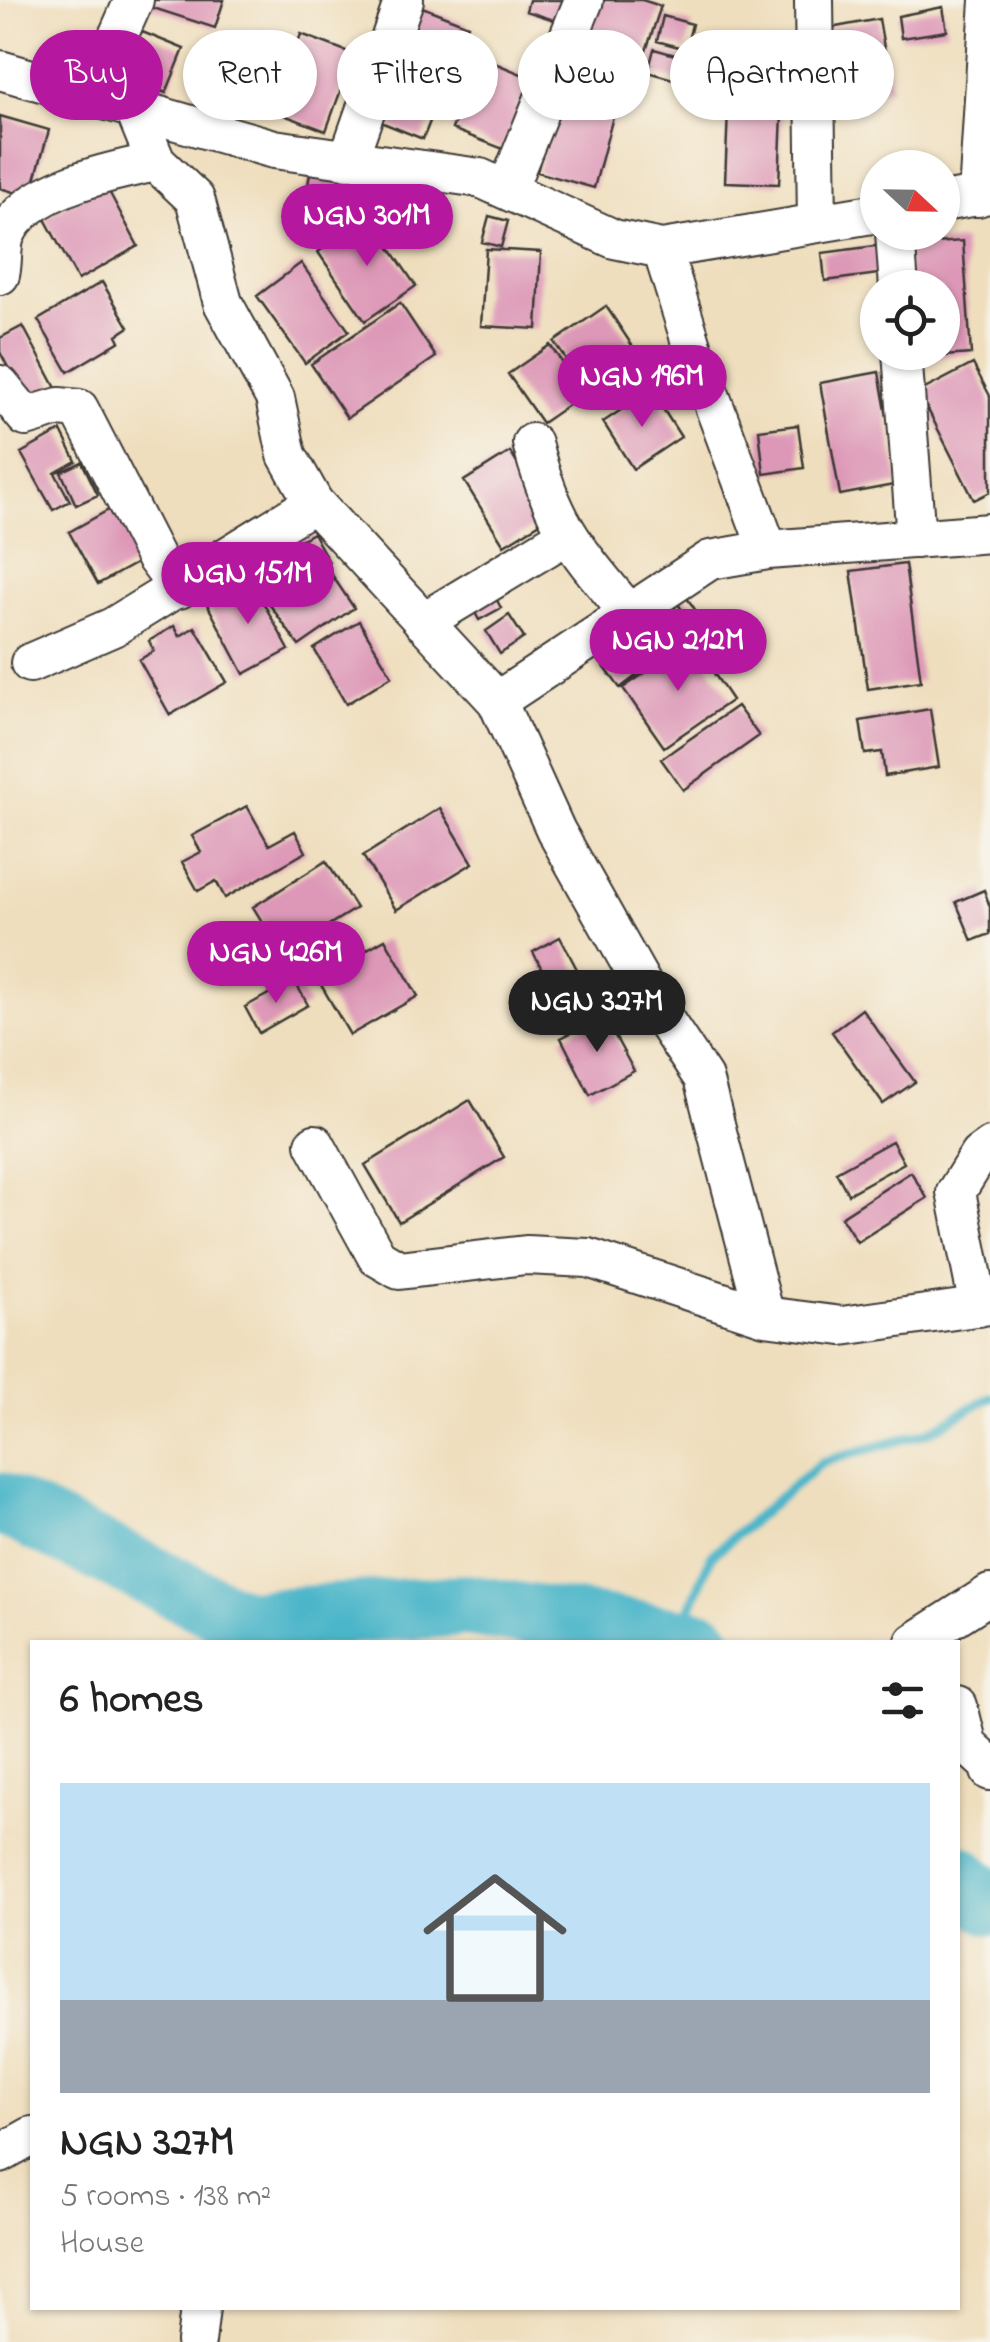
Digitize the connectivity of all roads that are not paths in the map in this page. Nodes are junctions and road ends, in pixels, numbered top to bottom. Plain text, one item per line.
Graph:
1 (134, 0) edge
2 (404, 0) edge
3 (584, 0) edge
4 (814, 0) edge
5 (990, 0) edge
6 (121, 30) edge
7 (0, 70) edge
8 (30, 78) edge
9 (163, 115) edge
10 (139, 120) edge
11 (348, 160) junction
12 (156, 162) junction
13 (507, 190) junction
14 (970, 198) edge
15 (860, 216) edge
16 (818, 223) junction
17 (662, 249) junction
18 (0, 275) edge
19 (903, 370) edge
20 (0, 385) edge
21 (532, 443) dead end
22 (314, 503) junction
23 (990, 533) edge
24 (565, 536) junction
25 (916, 539) junction
26 (768, 550) junction
27 (180, 589) junction
28 (628, 612) junction
29 (423, 622) junction
30 (30, 663) dead end
31 (497, 701) junction
32 (315, 1144) dead end
33 (990, 1146) edge
34 (984, 1306) edge
35 (764, 1316) junction
36 (990, 1594) edge
37 (918, 1640) edge
38 (960, 1714) edge
39 (990, 1771) edge
40 (30, 2137) edge
41 (0, 2154) edge
42 (200, 2310) edge
43 (196, 2342) edge

1 - 6 street
2 - 11 street
3 - 13 street
4 - 16 street
5 - 14 street
7 - 8 street
9 - 11 street
10 - 12 street
11 - 13 street
12 - 18 street
12 - 22 street
13 - 17 street
15 - 16 street
16 - 17 street
17 - 26 street
19 - 25 street
20 - 27 street
21 - 24 street
22 - 27 street
22 - 29 street
23 - 25 street
24 - 28 street
24 - 29 street
25 - 26 street
26 - 28 street
27 - 30 street
28 - 31 street
29 - 31 street
31 - 35 street
32 - 35 street
33 - 34 street
34 - 35 street
36 - 37 street
38 - 39 street
40 - 41 street
42 - 43 street

